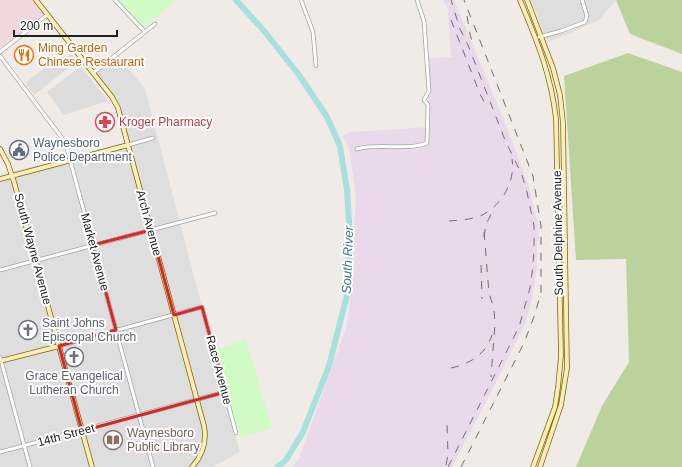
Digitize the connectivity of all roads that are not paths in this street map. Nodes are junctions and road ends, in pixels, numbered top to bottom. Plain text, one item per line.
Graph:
1 (36, 0) edge
2 (115, 0) edge
3 (301, 0) edge
4 (417, 0) edge
5 (520, 0) edge
6 (527, 0) edge
7 (582, 0) edge
8 (47, 15) junction
9 (155, 24) dead end
10 (145, 32) junction
11 (542, 36) junction
12 (536, 39) junction
13 (0, 52) edge
14 (0, 56) edge
15 (316, 66) dead end
16 (93, 73) junction
17 (153, 138) dead end
18 (128, 145) junction
19 (357, 149) dead end
20 (0, 150) edge
21 (70, 160) junction
22 (12, 176) junction
23 (0, 179) edge
24 (215, 213) dead end
25 (151, 230) junction
26 (93, 245) junction
27 (36, 261) junction
28 (0, 270) edge
29 (174, 315) junction
30 (116, 330) junction
31 (59, 346) junction
32 (0, 360) edge
33 (225, 392) junction
34 (197, 400) junction
35 (139, 415) junction
36 (82, 431) junction
37 (236, 433) dead end
38 (24, 446) junction
39 (0, 452) edge
40 (30, 467) edge
41 (92, 467) edge
42 (153, 467) edge
43 (192, 467) edge
44 (533, 467) edge
45 (540, 467) edge

1 - 8 main road, Arch Avenue
2 - 10 street
3 - 15 street
4 - 19 street
5 - 12 main road, South Delphine Avenue
6 - 11 main road, South Delphine Avenue
7 - 11 street
8 - 13 street
8 - 16 main road, Arch Avenue
9 - 10 street
10 - 16 street
11 - 12 street
11 - 45 main road, South Delphine Avenue
12 - 44 main road, South Delphine Avenue
14 - 21 street, Market Avenue
16 - 18 main road, Arch Avenue
17 - 18 street
18 - 21 main road
18 - 25 main road, Arch Avenue
20 - 22 main road, South Wayne Avenue
21 - 22 main road
21 - 26 street, Market Avenue
22 - 23 main road
22 - 27 main road, South Wayne Avenue
24 - 25 street
25 - 26 street
25 - 29 main road, Arch Avenue
26 - 27 street
26 - 30 street, Market Avenue
27 - 28 street
27 - 31 main road, South Wayne Avenue
29 - 30 street
29 - 33 street, Race Avenue
29 - 34 main road, Arch Avenue
30 - 31 street
30 - 35 street, Market Avenue
31 - 32 main road
31 - 36 main road, South Wayne Avenue
32 - 38 street
33 - 34 street, 14th Street
33 - 37 street, Race Avenue
34 - 35 street, 14th Street
34 - 43 main road, Arch Avenue
35 - 36 street, 14th Street
35 - 42 street, Market Avenue
36 - 38 street, 14th Street
36 - 41 main road, South Wayne Avenue
38 - 39 street, 14th Street
38 - 40 street

